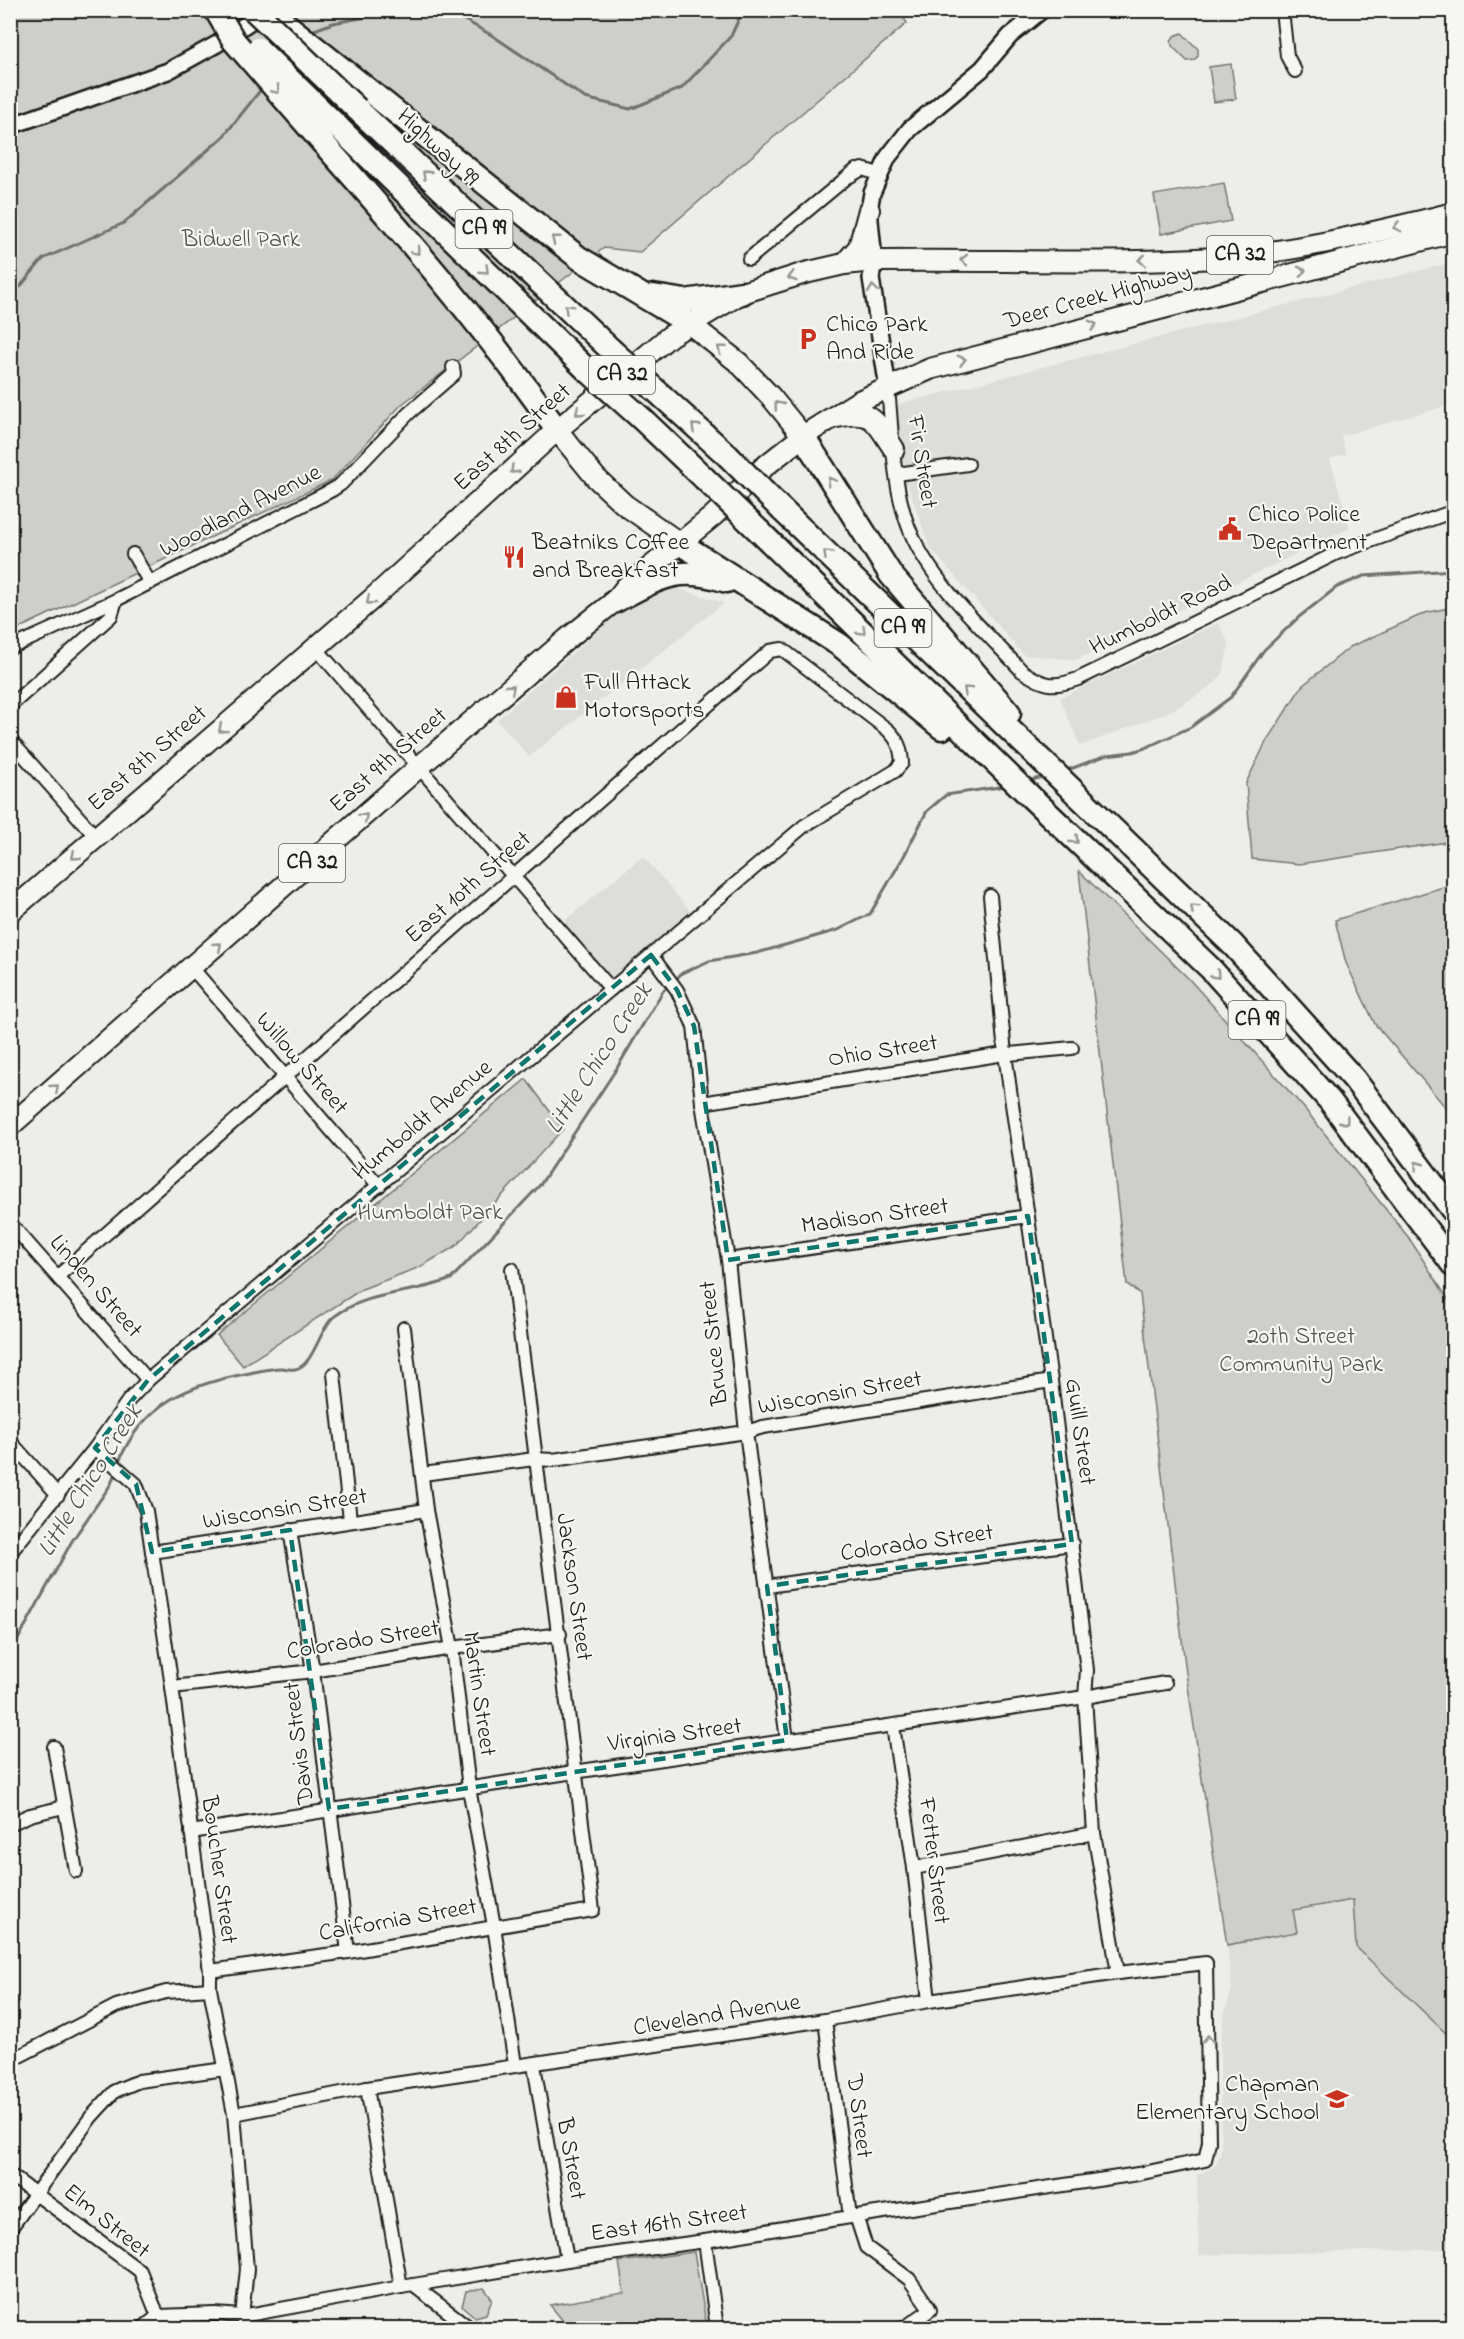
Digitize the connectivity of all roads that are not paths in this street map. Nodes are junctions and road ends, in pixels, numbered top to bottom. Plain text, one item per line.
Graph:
1 (217, 10) edge
2 (254, 10) edge
3 (267, 10) edge
4 (1042, 10) edge
5 (1282, 10) edge
6 (1294, 71) dead end
7 (365, 101) junction
8 (10, 126) edge
9 (879, 174) junction
10 (869, 210) junction
11 (1454, 213) edge
12 (1454, 232) edge
13 (748, 259) dead end
14 (874, 261) junction
15 (844, 264) junction
16 (639, 293) junction
17 (742, 293) junction
18 (690, 324) junction
19 (453, 367) dead end
20 (888, 388) junction
21 (831, 418) junction
22 (557, 430) junction
23 (803, 436) junction
24 (894, 450) junction
25 (968, 464) dead end
26 (897, 474) junction
27 (1454, 511) edge
28 (678, 542) junction
29 (133, 554) dead end
30 (150, 583) junction
31 (116, 600) junction
32 (615, 601) junction
33 (788, 611) junction
34 (10, 648) edge
35 (316, 648) junction
36 (1051, 686) joint
37 (10, 706) edge
38 (10, 740) edge
39 (1036, 756) junction
40 (902, 763) joint
41 (419, 767) junction
42 (994, 768) junction
43 (96, 837) junction
44 (514, 876) junction
45 (990, 896) dead end
46 (10, 912) edge
47 (655, 959) junction
48 (192, 968) junction
49 (610, 989) junction
50 (1072, 1048) dead end
51 (1005, 1054) junction
52 (286, 1078) junction
53 (702, 1103) junction
54 (10, 1126) edge
55 (379, 1186) junction
56 (1454, 1212) edge
57 (1028, 1216) junction
58 (10, 1223) edge
59 (728, 1260) junction
60 (1454, 1266) edge
61 (512, 1269) dead end
62 (58, 1276) junction
63 (404, 1328) dead end
64 (334, 1374) dead end
65 (148, 1380) junction
66 (1051, 1381) junction
67 (746, 1432) junction
68 (10, 1441) edge
69 (95, 1448) junction
70 (534, 1459) junction
71 (423, 1474) junction
72 (58, 1495) junction
73 (426, 1510) junction
74 (350, 1520) junction
75 (290, 1530) junction
76 (1072, 1544) junction
77 (152, 1552) junction
78 (10, 1553) edge
79 (767, 1586) junction
80 (560, 1634) junction
81 (452, 1648) junction
82 (313, 1671) junction
83 (1165, 1683) dead end
84 (172, 1687) junction
85 (1085, 1697) junction
86 (893, 1726) junction
87 (787, 1740) junction
88 (54, 1747) dead end
89 (574, 1772) junction
90 (469, 1788) junction
91 (64, 1808) junction
92 (329, 1809) junction
93 (10, 1824) edge
94 (191, 1832) junction
95 (1094, 1833) junction
96 (914, 1868) junction
97 (76, 1871) dead end
98 (593, 1910) joint
99 (494, 1926) junction
100 (348, 1952) junction
101 (210, 1971) junction
102 (1118, 1973) junction
103 (210, 1989) junction
104 (929, 2001) junction
105 (825, 2020) junction
106 (10, 2061) edge
107 (515, 2065) junction
108 (534, 2065) junction
109 (225, 2070) junction
110 (367, 2088) junction
111 (234, 2114) junction
112 (1205, 2160) joint
113 (10, 2175) edge
114 (36, 2194) junction
115 (853, 2216) junction
116 (10, 2229) edge
117 (705, 2241) junction
118 (567, 2260) junction
119 (407, 2286) junction
120 (158, 2316) junction
121 (243, 2322) edge
122 (143, 2328) edge
123 (470, 2328) edge
124 (717, 2328) edge
125 (904, 2328) edge

1 -> 22 highway, bridge
1 -> 42 highway, CA 99, bridge
2 - 7 highway, Highway 99 / CA 99, bridge
3 - 7 highway
3 - 8 street
4 - 9 street
5 - 6 street
16 -> 7 highway
39 -> 7 highway, Highway 99 / CA 99, bridge
9 - 10 street
9 - 13 street
10 - 14 street
10 - 15 main road
11 -> 14 main road, Deer Creek Highway / CA 32
20 -> 12 main road, Deer Creek Highway / CA 32
14 - 15 main road, East 8th Street / CA 32
20 -> 14 street, Fir Street
15 -> 17 main road, East 8th Street / CA 32
16 - 17 highway
16 - 18 highway
17 - 18 main road, East 8th Street / CA 32
18 -> 22 main road, East 8th Street / CA 32
23 -> 18 main road
19 - 30 street, Woodland Avenue
20 - 21 main road, Deer Creek Highway / CA 32
20 - 24 street, Fir Street
21 - 23 main road, Deer Creek Highway / CA 32
21 - 24 main road
22 - 28 main road
22 -> 35 main road, East 8th Street / CA 32
23 - 28 main road, East 9th Street / CA 32
39 -> 23 highway
24 - 26 street, Fir Street
25 - 26 street
26 - 36 street, Fir Street
27 - 36 street, Humboldt Road
28 - 32 main road, East 9th Street / CA 32
28 - 33 highway
29 - 30 street
30 - 31 street, Woodland Avenue
31 - 34 street, Woodland Avenue
31 - 37 street
32 - 33 highway
41 -> 32 main road, East 9th Street / CA 32
33 - 42 highway
35 - 41 street
35 -> 43 main road, East 8th Street / CA 32
38 - 43 street
56 -> 39 highway, CA 99
40 - 44 street, East 10th Street
40 - 47 street, Humboldt Avenue
41 - 44 street
48 -> 41 main road, East 9th Street / CA 32
42 -> 60 highway, CA 99
43 -> 46 main road, East 8th Street / CA 32
44 - 49 street
44 - 52 street, East 10th Street
45 - 51 street, Guill Street
47 - 49 street, Humboldt Avenue
47 - 53 street, Bruce Street
48 - 52 street, Willow Street
54 -> 48 main road, East 9th Street / CA 32
49 - 55 street, Humboldt Avenue
50 - 51 street, Ohio Street
51 - 53 street, Ohio Street
51 - 57 street, Guill Street
52 - 55 street, Willow Street
52 - 62 street, East 10th Street
53 - 59 street, Bruce Street
55 - 65 street, Humboldt Avenue
57 - 59 street, Madison Street
57 - 66 street, Guill Street
58 - 62 street, Linden Street
59 - 67 street, Bruce Street
61 - 70 street, Jackson Street
62 - 65 street, Linden Street
63 - 71 street, Martin Street
64 - 74 street
65 - 69 street, Humboldt Avenue
66 - 67 street, Wisconsin Street
66 - 76 street, Guill Street
67 - 70 street, Wisconsin Street
67 - 79 street, Bruce Street
68 - 72 street
69 - 72 street, Humboldt Avenue
69 - 77 street, Boucher Street
70 - 71 street, Wisconsin Street
70 - 80 street, Jackson Street
71 - 73 street, Martin Street
72 - 78 street, Humboldt Avenue
73 - 74 street, Wisconsin Street
73 - 81 street, Martin Street
74 - 75 street, Wisconsin Street
75 - 77 street, Wisconsin Street
75 - 82 street, Davis Street
76 - 79 street, Colorado Street
76 - 85 street, Guill Street
77 - 84 street, Boucher Street
79 - 87 street, Bruce Street
80 - 81 street, Colorado Street
80 - 89 street, Jackson Street
81 - 82 street, Colorado Street
81 - 90 street, Martin Street
82 - 84 street, Colorado Street
82 - 92 street, Davis Street
83 - 85 street, Virginia Street
84 - 94 street, Boucher Street
85 - 86 street, Virginia Street
85 - 95 street, Guill Street
86 - 87 street, Virginia Street
86 - 96 street, Fetter Street
87 - 89 street, Virginia Street
88 - 91 street
89 - 90 street, Virginia Street
89 - 98 street, Jackson Street
90 - 92 street, Virginia Street
90 - 99 street, Martin Street
91 - 93 street
91 - 97 street
92 - 94 street, Virginia Street
92 - 100 street, Davis Street
94 - 101 street, Boucher Street
95 - 96 street
95 - 102 street, Guill Street
96 - 104 street, Fetter Street
98 - 99 street, California Street
99 - 100 street, California Street
99 - 107 street, Martin Street
100 - 101 street, California Street
101 - 103 street, Boucher Street
102 - 104 street, Cleveland Avenue
112 -> 102 street, Cleveland Avenue
103 - 106 street
103 - 109 street, Boucher Street
104 - 105 street, Cleveland Avenue
105 - 108 street, Cleveland Avenue
105 - 115 street, D Street
107 - 108 street, Cleveland Avenue
107 - 110 street, Cleveland Avenue
108 - 118 street, B Street
109 - 111 street, Boucher Street
109 - 114 street
110 - 111 street, Cleveland Avenue
110 - 119 street
111 - 121 street, Boucher Street
112 - 115 street, East 16th Street
113 - 114 street, Elm Street
114 - 116 street
114 - 120 street, Elm Street
115 - 117 street, East 16th Street
115 - 125 street, D Street
117 - 118 street, East 16th Street
117 - 124 street
118 - 119 street, East 16th Street
119 - 121 street, East 16th Street
119 - 123 street
120 - 121 street, East 16th Street
120 - 122 street

